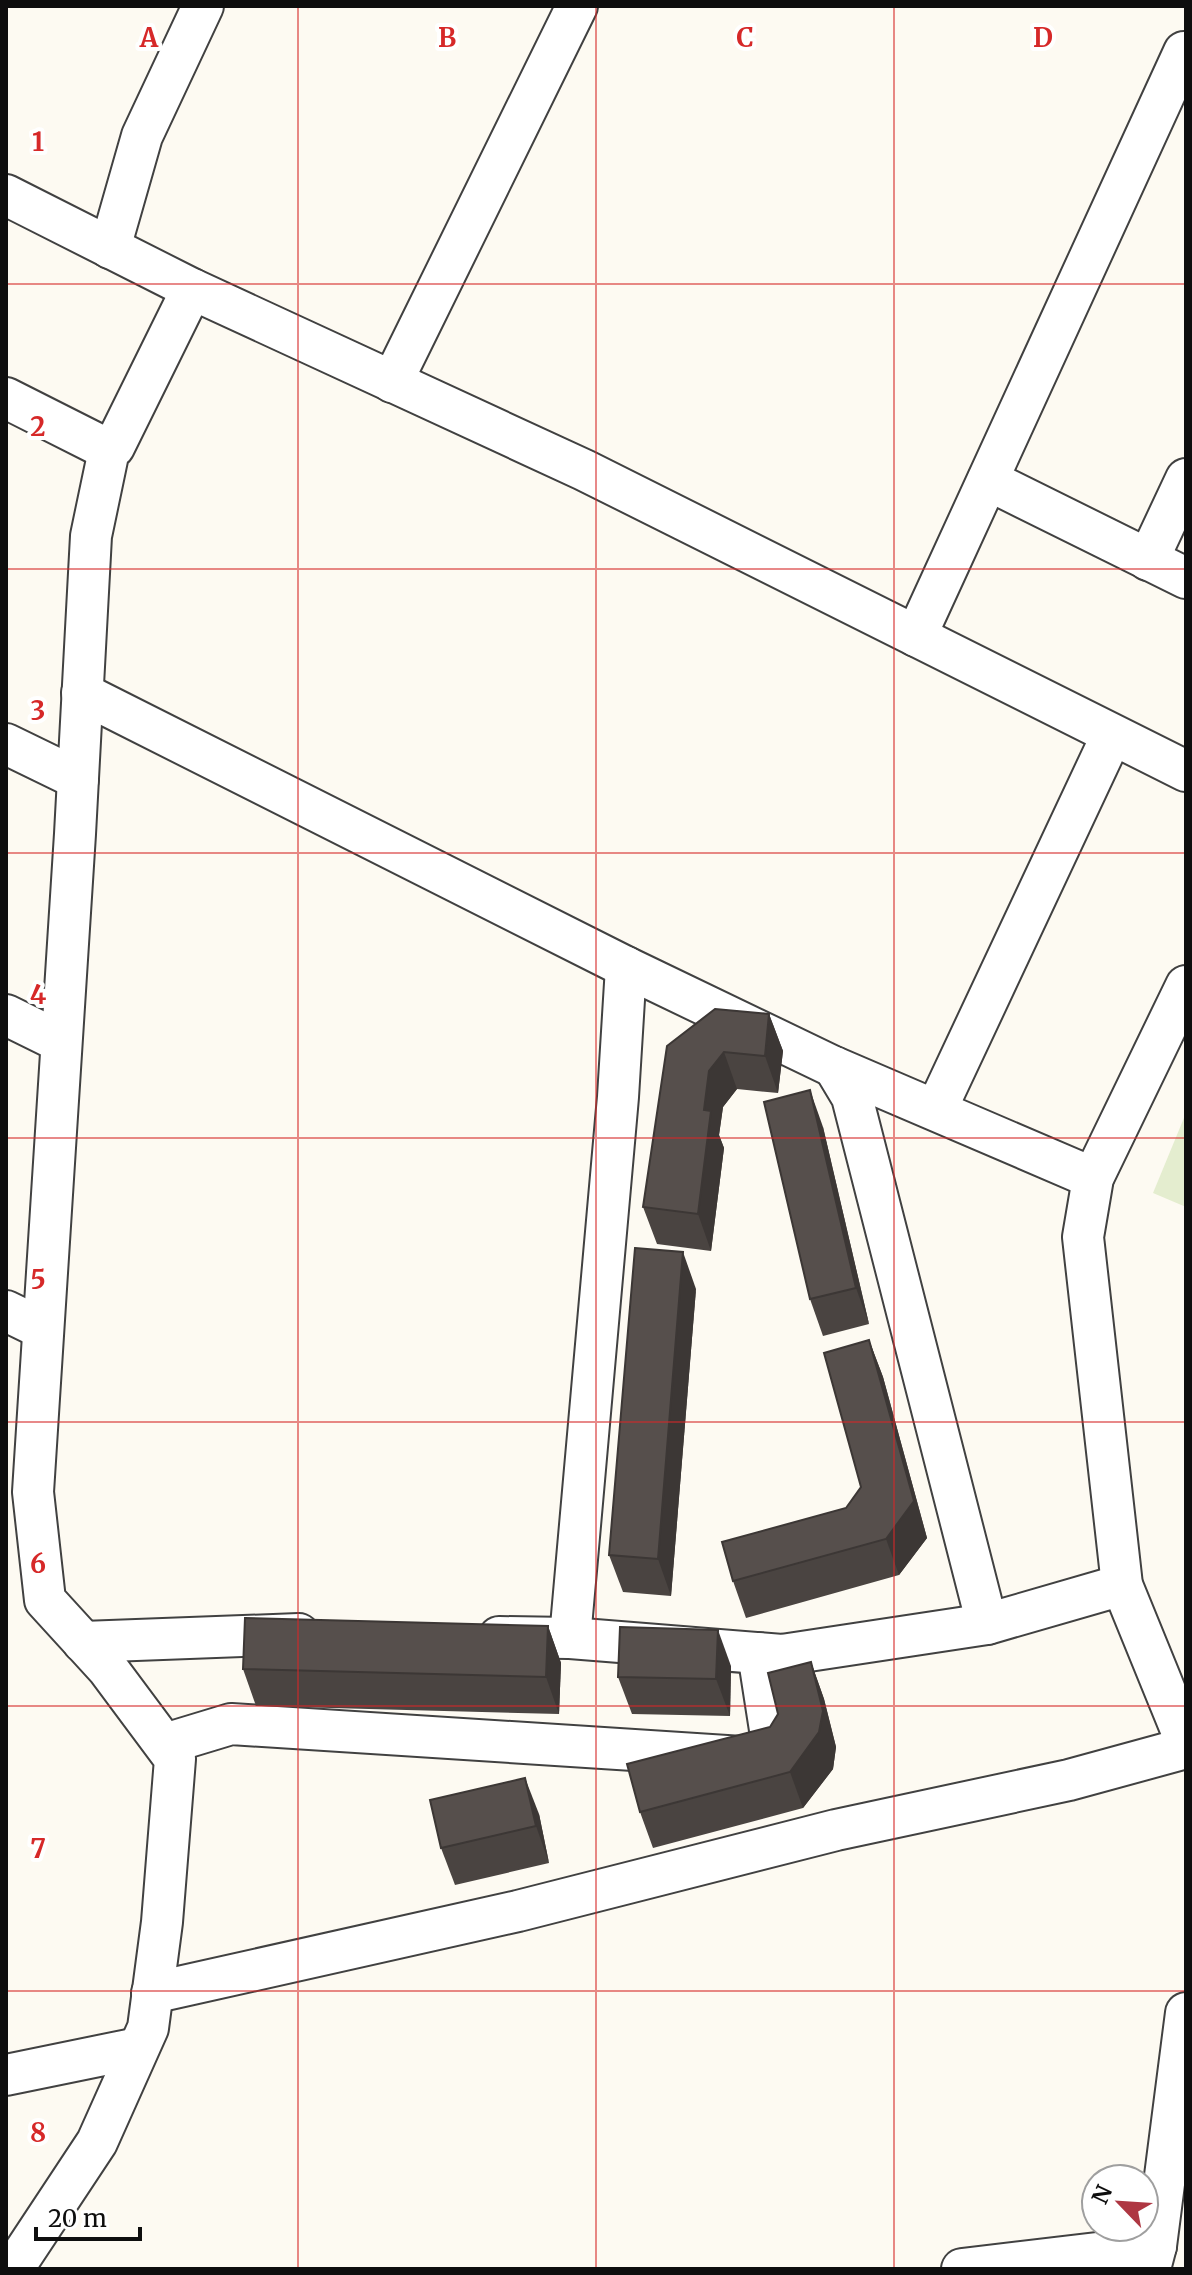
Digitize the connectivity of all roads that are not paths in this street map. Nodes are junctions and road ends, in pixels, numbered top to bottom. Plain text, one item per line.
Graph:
1 (203, 6) edge
2 (577, 6) edge
3 (1184, 52) dead end
4 (6, 195) edge
5 (110, 248) junction
6 (192, 289) junction
7 (392, 382) junction
8 (6, 398) edge
9 (109, 450) junction
10 (1186, 479) edge
11 (988, 480) junction
12 (1148, 560) junction
13 (1186, 578) edge
14 (916, 636) junction
15 (82, 693) junction
16 (1112, 735) junction
17 (6, 744) edge
18 (1186, 771) edge
19 (78, 779) junction
20 (626, 967) junction
21 (1186, 986) edge
22 (6, 1015) edge
23 (61, 1042) junction
24 (834, 1067) junction
25 (936, 1110) junction
26 (1093, 1178) junction
27 (6, 1311) edge
28 (43, 1329) junction
29 (22, 1528) edge
30 (1122, 1585) junction
31 (987, 1624) junction
32 (333, 1633) edge
33 (459, 1636) edge
34 (570, 1638) junction
35 (83, 1642) junction
36 (758, 1653) junction
37 (165, 1744) junction
38 (1186, 1745) edge
39 (152, 1993) junction
40 (1186, 2013) edge
41 (138, 2048) junction
42 (6, 2075) edge
43 (1153, 2258) edge
44 (13, 2269) edge
45 (962, 2269) edge

1 - 5 street
2 - 7 street
3 - 11 street
4 - 5 street
5 - 6 street
6 - 7 street
6 - 9 street
7 - 14 street
8 - 9 street
9 - 15 street
10 - 12 street
11 - 12 street
11 - 14 street
12 - 13 street
14 - 16 street
15 - 19 street
15 - 20 street
16 - 18 street
16 - 25 street
17 - 19 street
19 - 23 street
20 - 24 street
20 - 34 street
21 - 26 street
22 - 23 street
23 - 28 street
24 - 25 street
24 - 31 street
25 - 26 street
26 - 30 street
27 - 28 street
28 - 29 street
29 - 35 street
30 - 31 street
30 - 38 street
31 - 36 street
32 - 35 street
33 - 34 street
34 - 36 street
35 - 37 street
36 - 37 street
37 - 39 street
38 - 39 street
39 - 41 street
40 - 43 street
41 - 42 street
41 - 44 street
43 - 45 street

